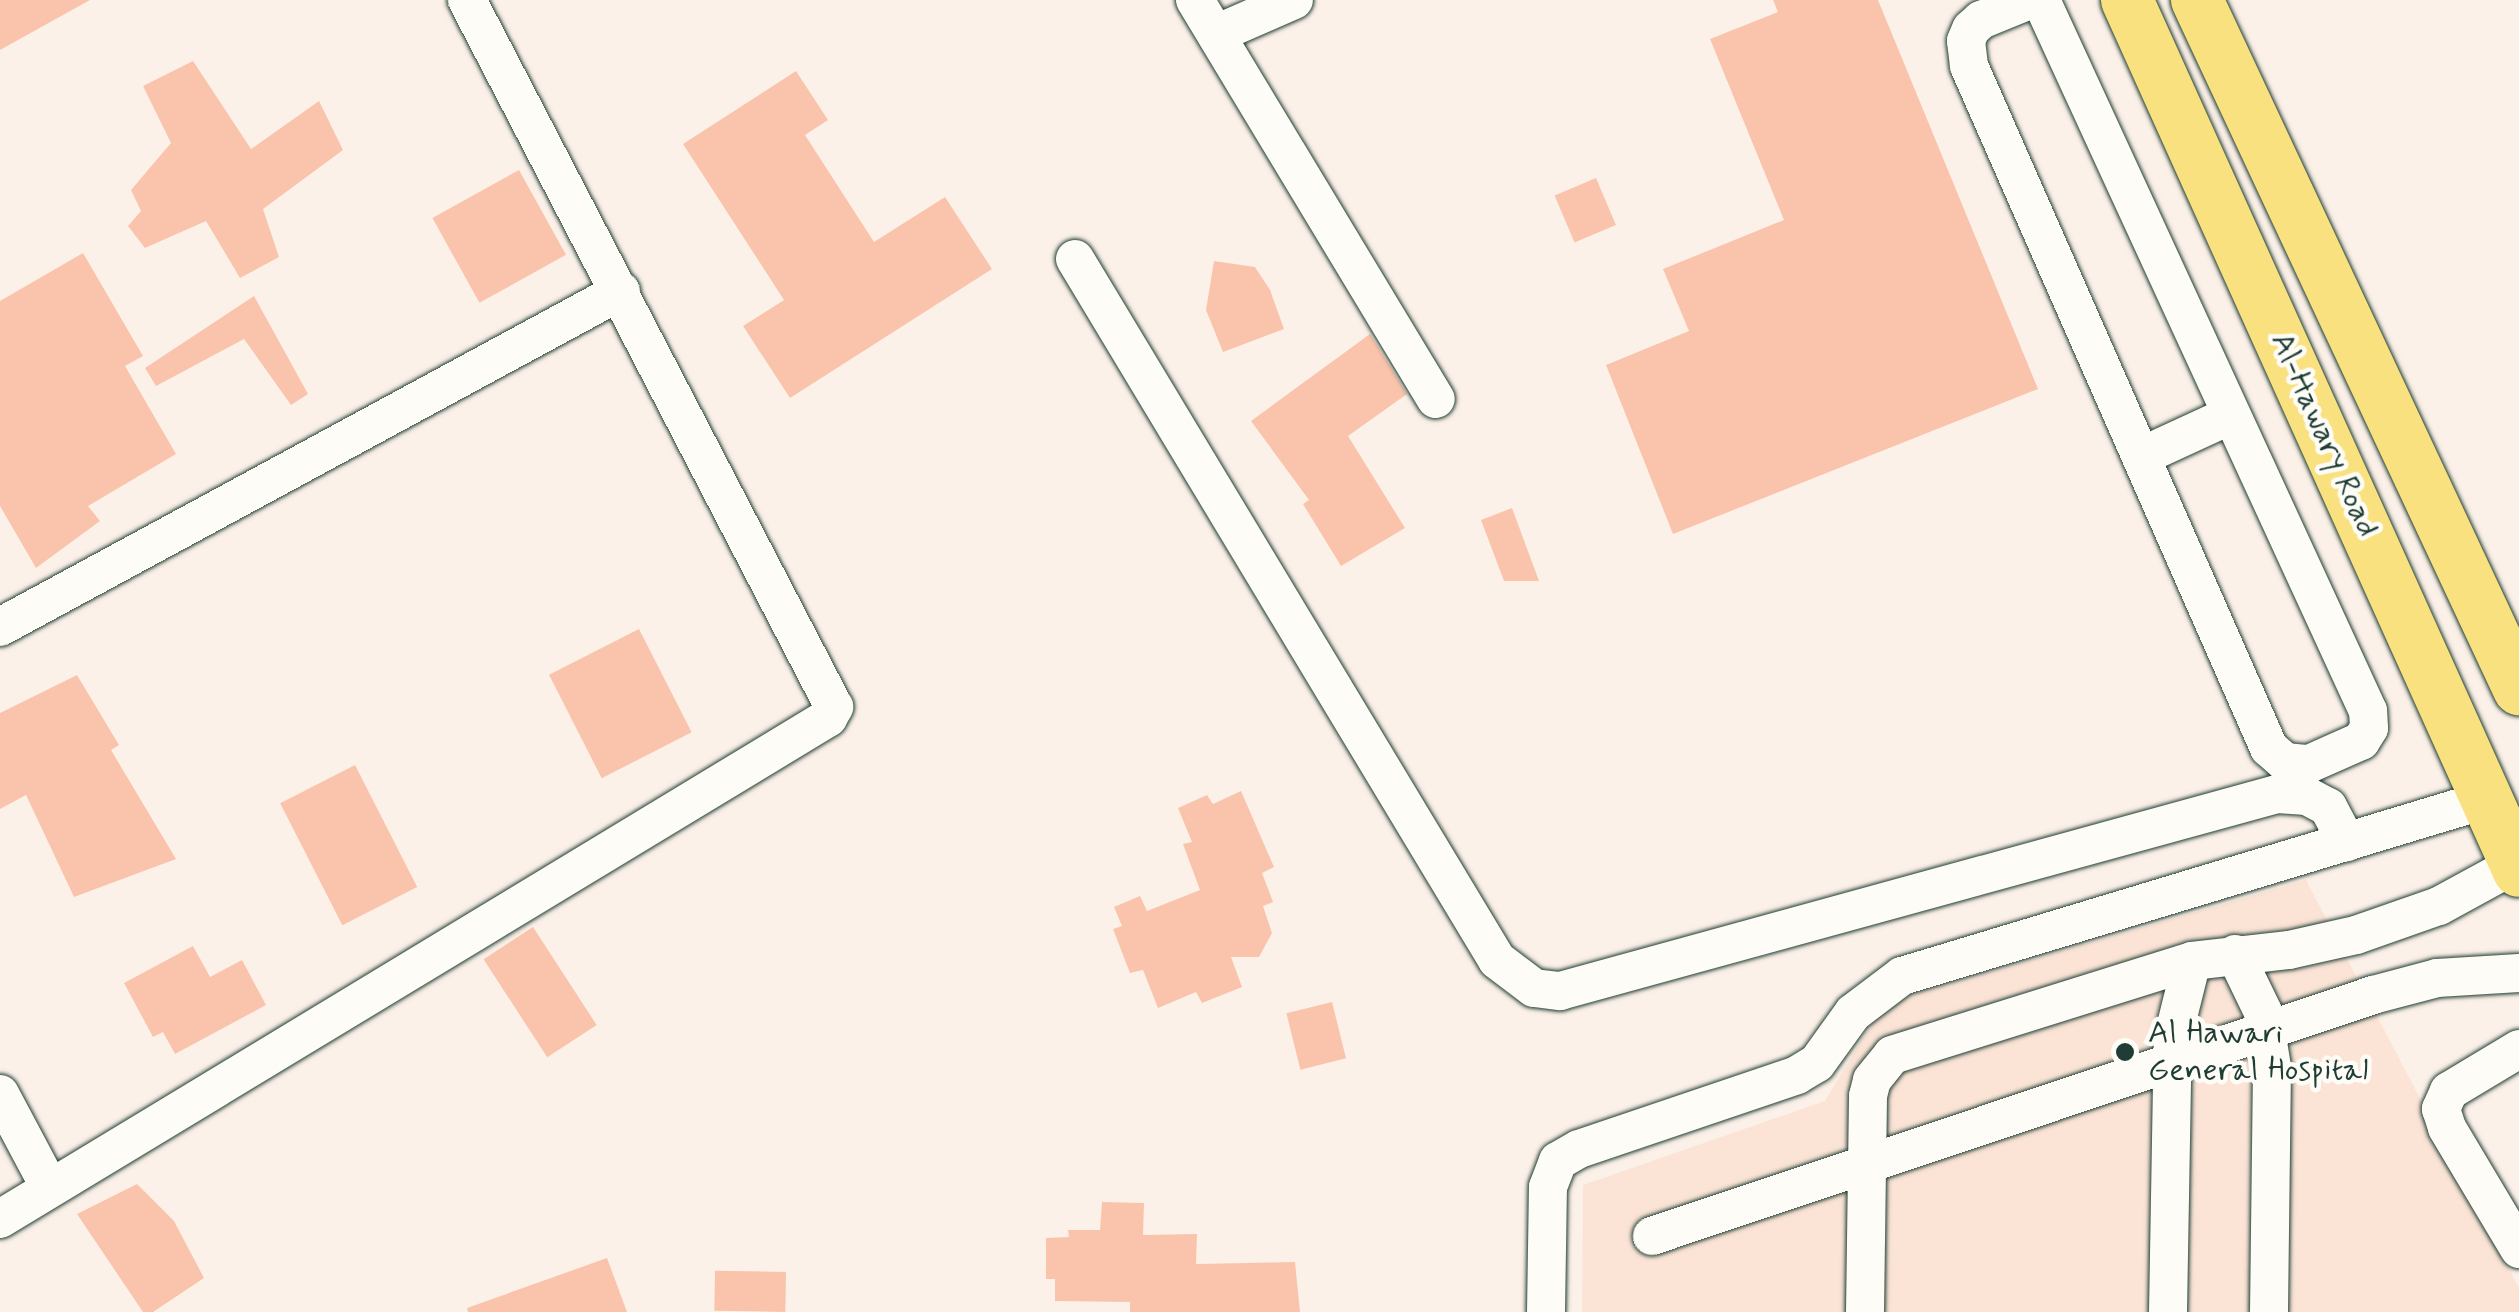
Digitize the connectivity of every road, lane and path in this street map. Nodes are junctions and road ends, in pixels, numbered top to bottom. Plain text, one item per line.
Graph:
1 (466, 0) edge
2 (1196, 0) edge
3 (1294, 0) edge
4 (2127, 0) edge
5 (2197, 0) edge
6 (2025, 1) edge
7 (1216, 34) junction
8 (1075, 260) dead end
9 (621, 291) junction
10 (1436, 399) dead end
11 (2231, 415) junction
12 (2142, 456) junction
13 (0, 627) edge
14 (2518, 685) edge
15 (2488, 799) junction
16 (2348, 842) junction
17 (2517, 868) edge
18 (2235, 954) junction
19 (2192, 961) junction
20 (2519, 973) edge
21 (2268, 1032) junction
22 (2519, 1049) edge
23 (2172, 1064) junction
24 (0, 1094) edge
25 (1867, 1165) junction
26 (50, 1188) junction
27 (0, 1219) edge
28 (1652, 1236) dead end
29 (2519, 1248) edge
30 (1546, 1312) edge
31 (1865, 1312) edge
32 (2168, 1312) edge
33 (2268, 1312) edge

1 - 9 street
2 - 7 street
3 - 7 street
4 - 15 highway, Al-Hawary Road
5 - 14 highway, Al-Hawary Road
6 - 11 street
6 - 12 street
7 - 10 street
8 - 16 street
9 - 13 street
9 - 26 street
11 - 12 street
11 - 12 street
15 - 16 street
15 - 17 highway, Al-Hawary Road
16 - 30 street
17 - 18 street
18 - 19 street
18 - 21 street
19 - 23 street
19 - 25 street
20 - 21 street
21 - 23 street
21 - 33 street
22 - 29 street
23 - 25 street
23 - 32 street
24 - 26 street
25 - 28 street
25 - 31 street
26 - 27 street

